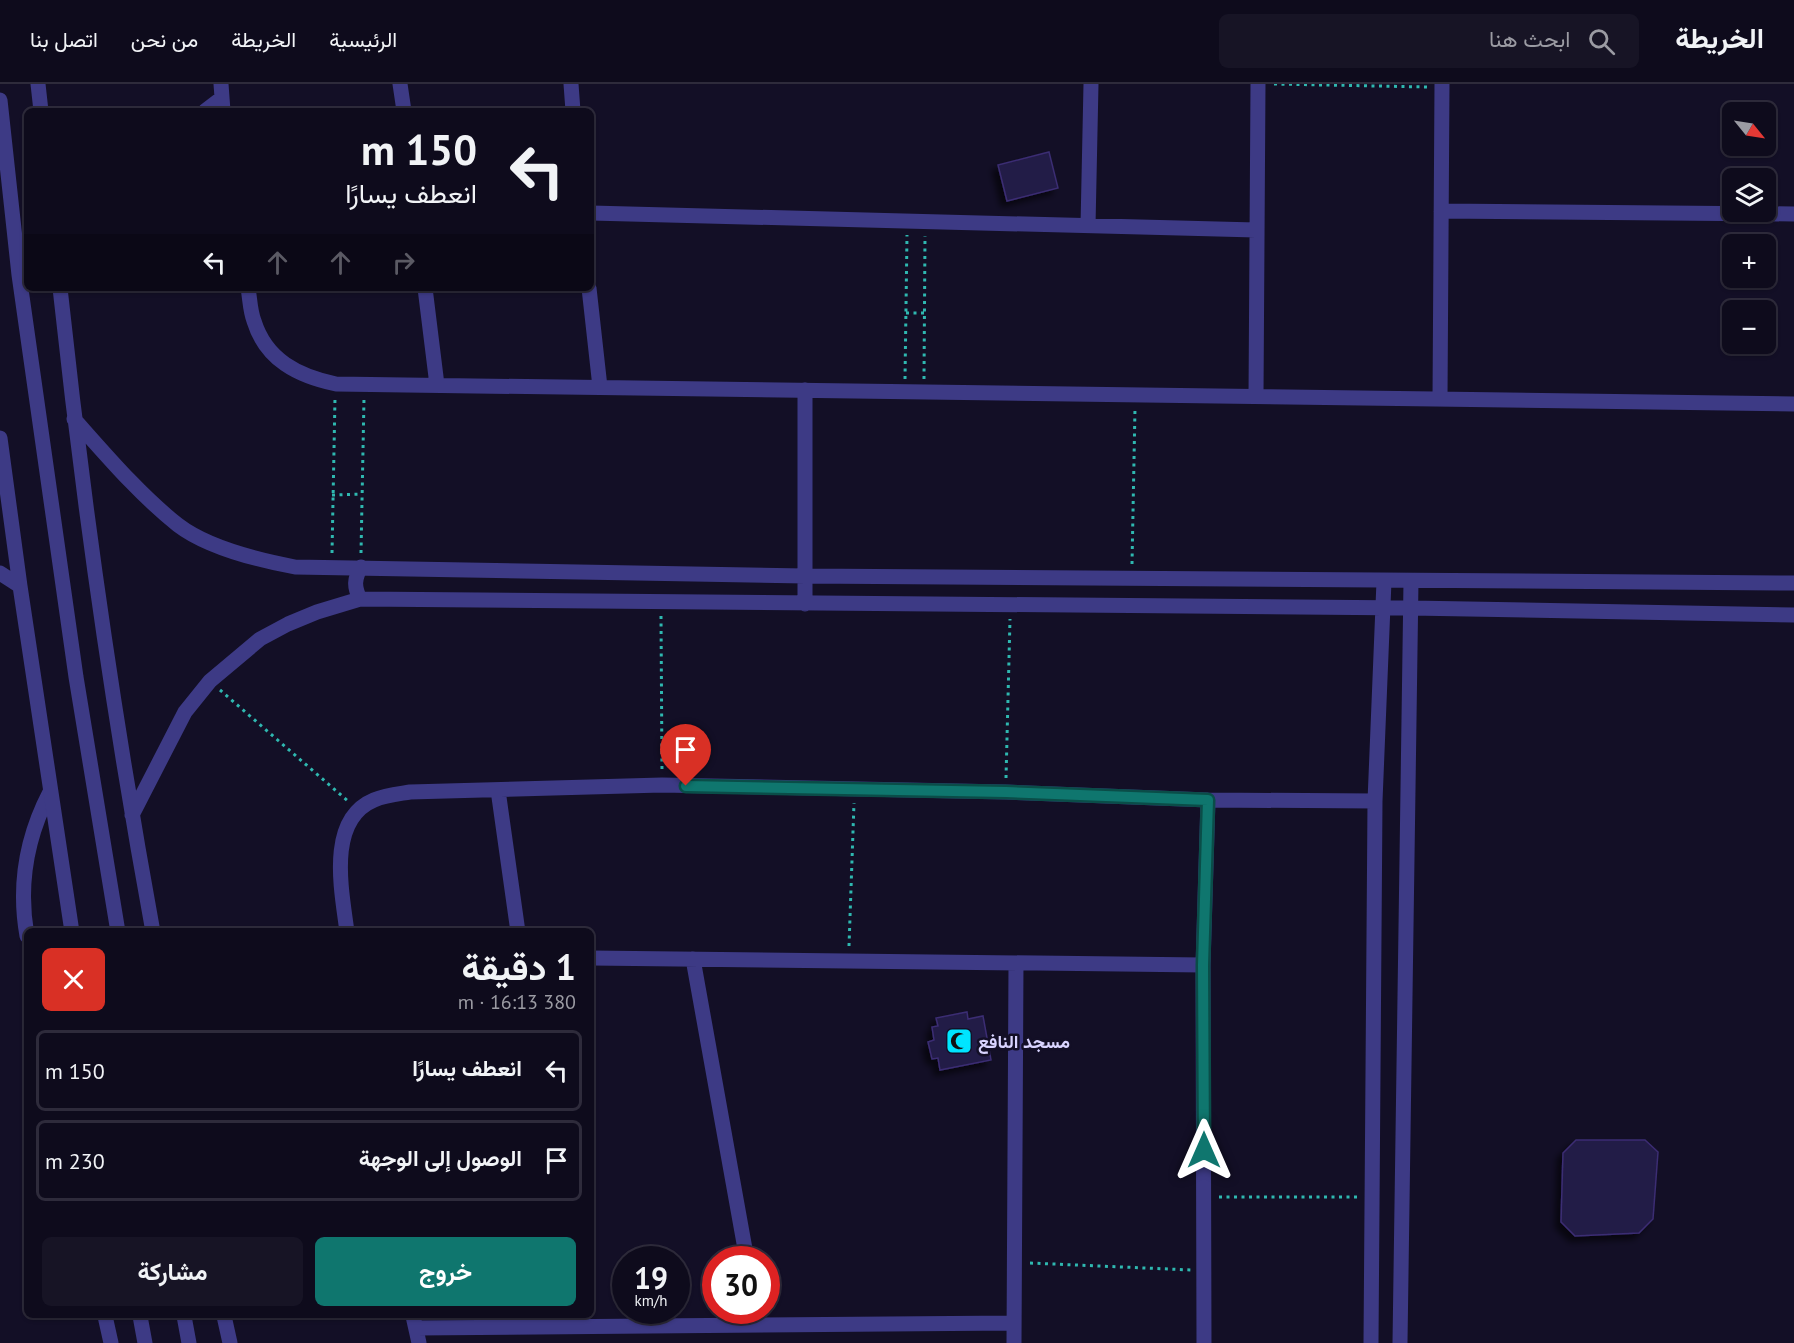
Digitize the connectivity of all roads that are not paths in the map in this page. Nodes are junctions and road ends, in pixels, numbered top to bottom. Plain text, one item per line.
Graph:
1 (38, 84) edge
2 (400, 84) edge
3 (571, 84) edge
4 (1091, 84) edge
5 (1258, 84) edge
6 (1442, 86) edge
7 (222, 98) edge
8 (0, 100) edge
9 (41, 108) edge
10 (209, 108) edge
11 (404, 108) edge
12 (573, 108) edge
13 (1441, 211) junction
14 (594, 213) edge
15 (1794, 214) edge
16 (1088, 226) junction
17 (1256, 230) junction
18 (60, 291) edge
19 (248, 291) edge
20 (425, 291) edge
21 (590, 291) edge
22 (437, 385) junction
23 (600, 387) junction
24 (805, 390) junction
25 (1256, 396) junction
26 (1440, 399) junction
27 (1794, 404) edge
28 (74, 419) junction
29 (0, 438) edge
30 (361, 567) junction
31 (0, 573) edge
32 (805, 576) junction
33 (1384, 581) junction
34 (1411, 581) junction
35 (1794, 583) edge
36 (20, 586) junction
37 (360, 599) junction
38 (806, 604) junction
39 (1384, 608) junction
40 (1411, 608) junction
41 (1794, 615) edge
42 (498, 790) junction
43 (50, 792) junction
44 (1208, 800) junction
45 (1375, 801) junction
46 (132, 815) junction
47 (26, 928) edge
48 (71, 928) edge
49 (117, 928) edge
50 (152, 928) edge
51 (347, 928) edge
52 (517, 928) edge
53 (594, 958) edge
54 (693, 959) junction
55 (1016, 963) junction
56 (1203, 965) junction
57 (744, 1246) edge
58 (105, 1318) edge
59 (140, 1318) edge
60 (184, 1318) edge
61 (225, 1318) edge
62 (780, 1318) edge
63 (702, 1319) edge
64 (586, 1320) edge
65 (414, 1322) edge
66 (1014, 1323) junction
67 (111, 1343) edge
68 (146, 1343) edge
69 (189, 1343) edge
70 (230, 1343) edge
71 (419, 1343) edge
72 (1014, 1343) edge
73 (1204, 1343) edge
74 (1371, 1343) edge
75 (1400, 1343) edge

1 - 9 street
2 - 11 street
3 - 12 street
4 - 16 street
5 - 17 street
6 - 13 street
7 - 10 street
8 - 49 street
13 - 15 street
13 - 26 street
14 - 16 street
16 - 17 street
17 - 25 street
18 - 28 street
19 - 22 street
20 - 22 street
21 - 23 street
22 - 23 street
23 - 24 street
24 - 25 street
24 - 32 street
25 - 26 street
26 - 27 street
28 - 30 street
28 - 46 street
29 - 36 street
30 - 32 street
30 - 37 street
31 - 36 street
32 - 33 street
32 - 38 street
33 - 34 street
33 - 39 street
34 - 35 street
34 - 40 street
36 - 43 street
37 - 38 street
37 - 46 street
38 - 39 street
39 - 40 street
39 - 45 street
40 - 41 street
40 - 75 street
42 - 44 street
42 - 51 street
42 - 52 street
43 - 47 street
43 - 48 street
44 - 45 street
44 - 56 street
45 - 74 street
46 - 50 street
53 - 54 street
54 - 55 street
54 - 57 street
55 - 56 street
55 - 66 street
56 - 73 street
58 - 67 street
59 - 68 street
60 - 69 street
61 - 70 street
62 - 66 street
63 - 64 street
64 - 65 street
65 - 71 street
66 - 72 street

